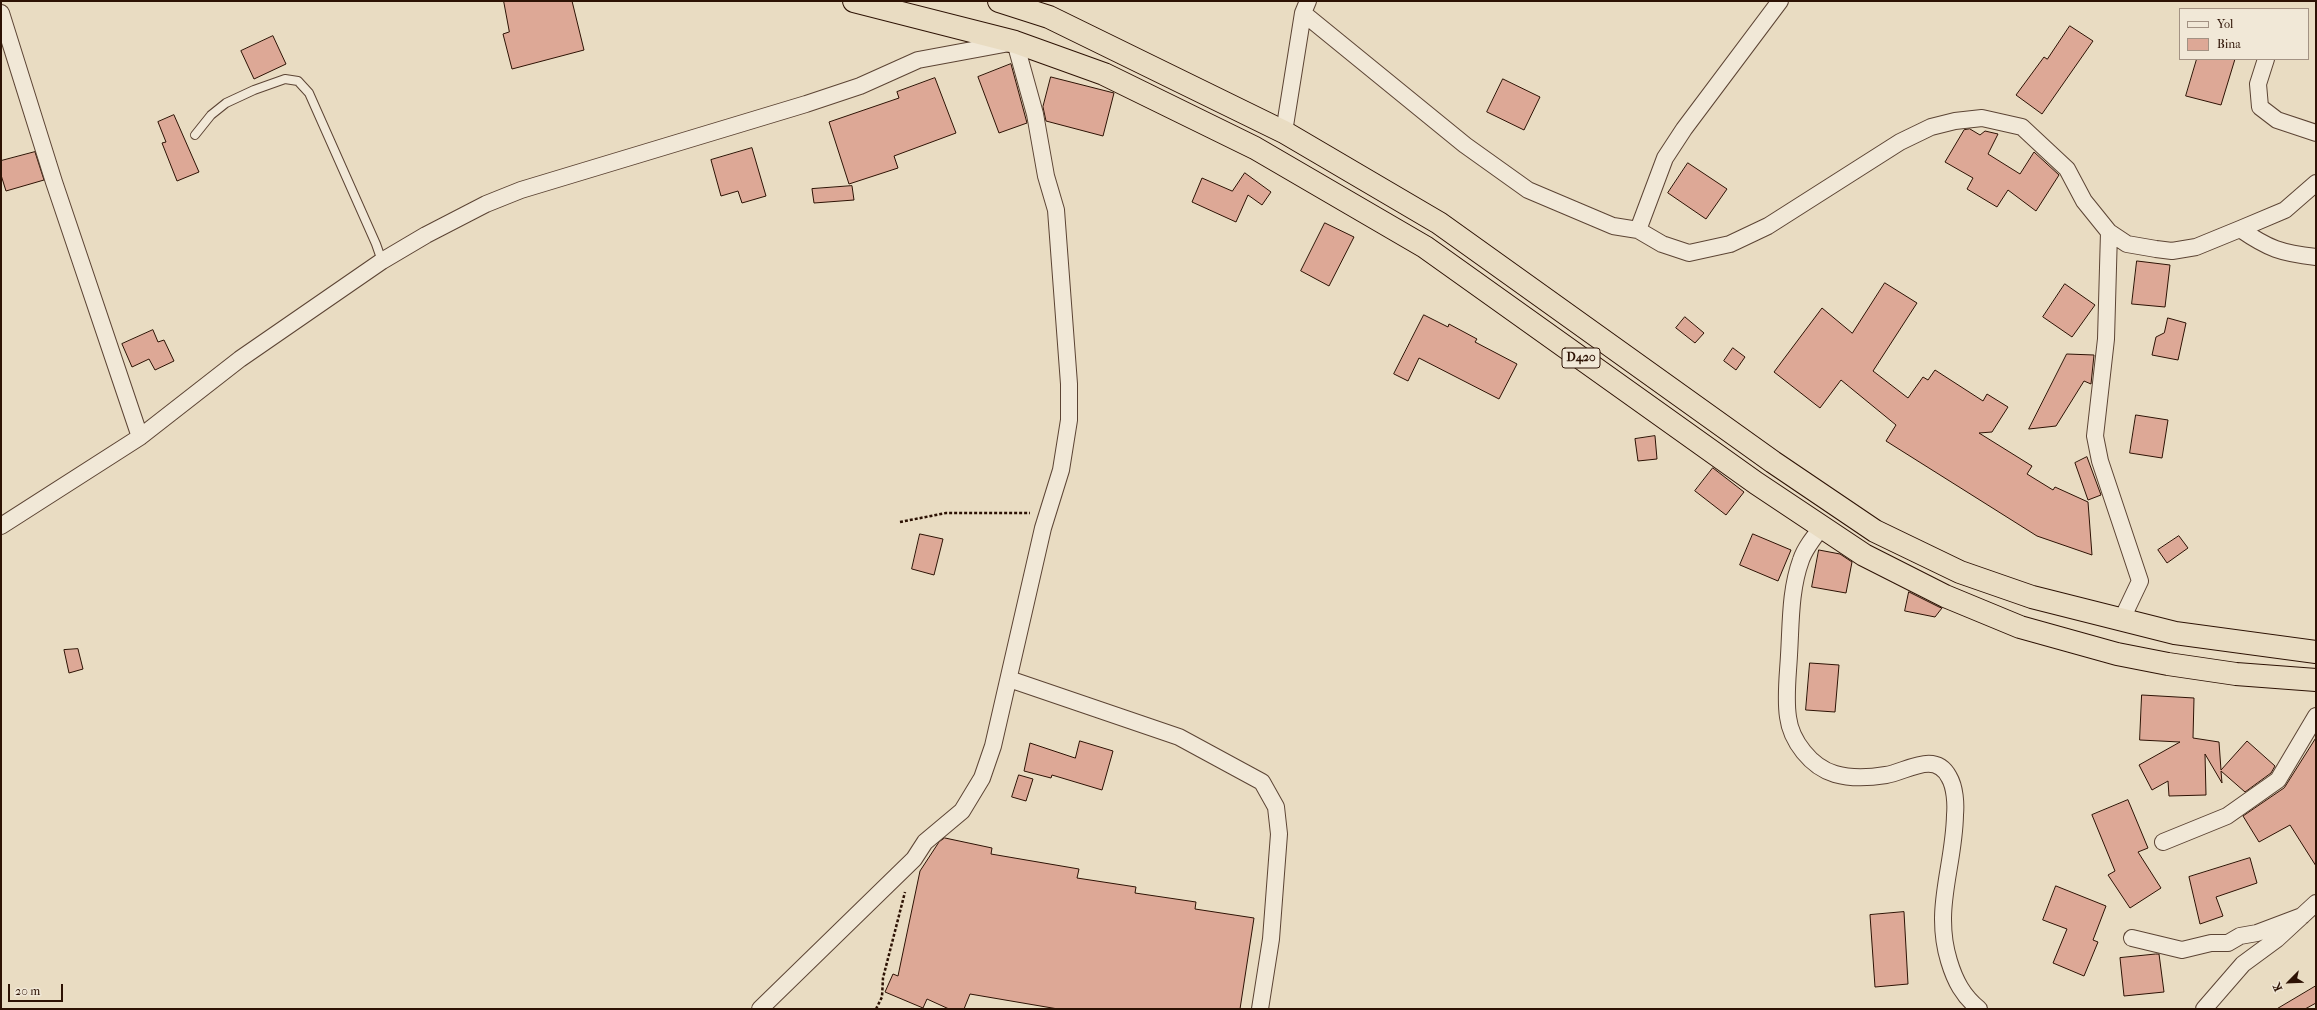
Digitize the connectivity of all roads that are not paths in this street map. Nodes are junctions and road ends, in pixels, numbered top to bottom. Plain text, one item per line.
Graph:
1 (854, 1) edge
2 (999, 1) edge
3 (1780, 1) edge
4 (1305, 7) edge
5 (1, 13) edge
6 (1015, 42) junction
7 (2266, 60) edge
8 (1284, 132) junction
9 (2316, 133) edge
10 (195, 135) dead end
11 (2316, 183) edge
12 (2240, 229) junction
13 (1638, 230) junction
14 (2109, 232) junction
15 (2316, 257) edge
16 (382, 261) junction
17 (140, 437) junction
18 (1, 526) edge
19 (1822, 527) junction
20 (2121, 621) junction
21 (2316, 652) edge
22 (1009, 679) junction
23 (2316, 680) edge
24 (2316, 716) edge
25 (2163, 842) dead end
26 (2316, 903) edge
27 (2302, 916) junction
28 (2132, 938) dead end
29 (760, 1009) edge
30 (1260, 1009) edge
31 (1979, 1009) edge
32 (2204, 1009) edge

1 - 6 highway, D420
2 - 8 highway, D420
3 - 13 street
4 - 8 street
4 - 13 street
5 - 17 street
6 - 16 street
6 - 19 highway, D420
6 - 22 street
7 - 9 street
8 - 20 highway, D420
10 - 16 lane
11 - 12 street
12 - 14 street
12 - 15 street
13 - 14 street
14 - 20 street
16 - 17 street
17 - 18 street
19 - 23 highway, D420
19 - 31 street
20 - 21 highway, D420
22 - 29 street
22 - 30 street
24 - 25 street
26 - 27 street
27 - 28 street
27 - 32 street

